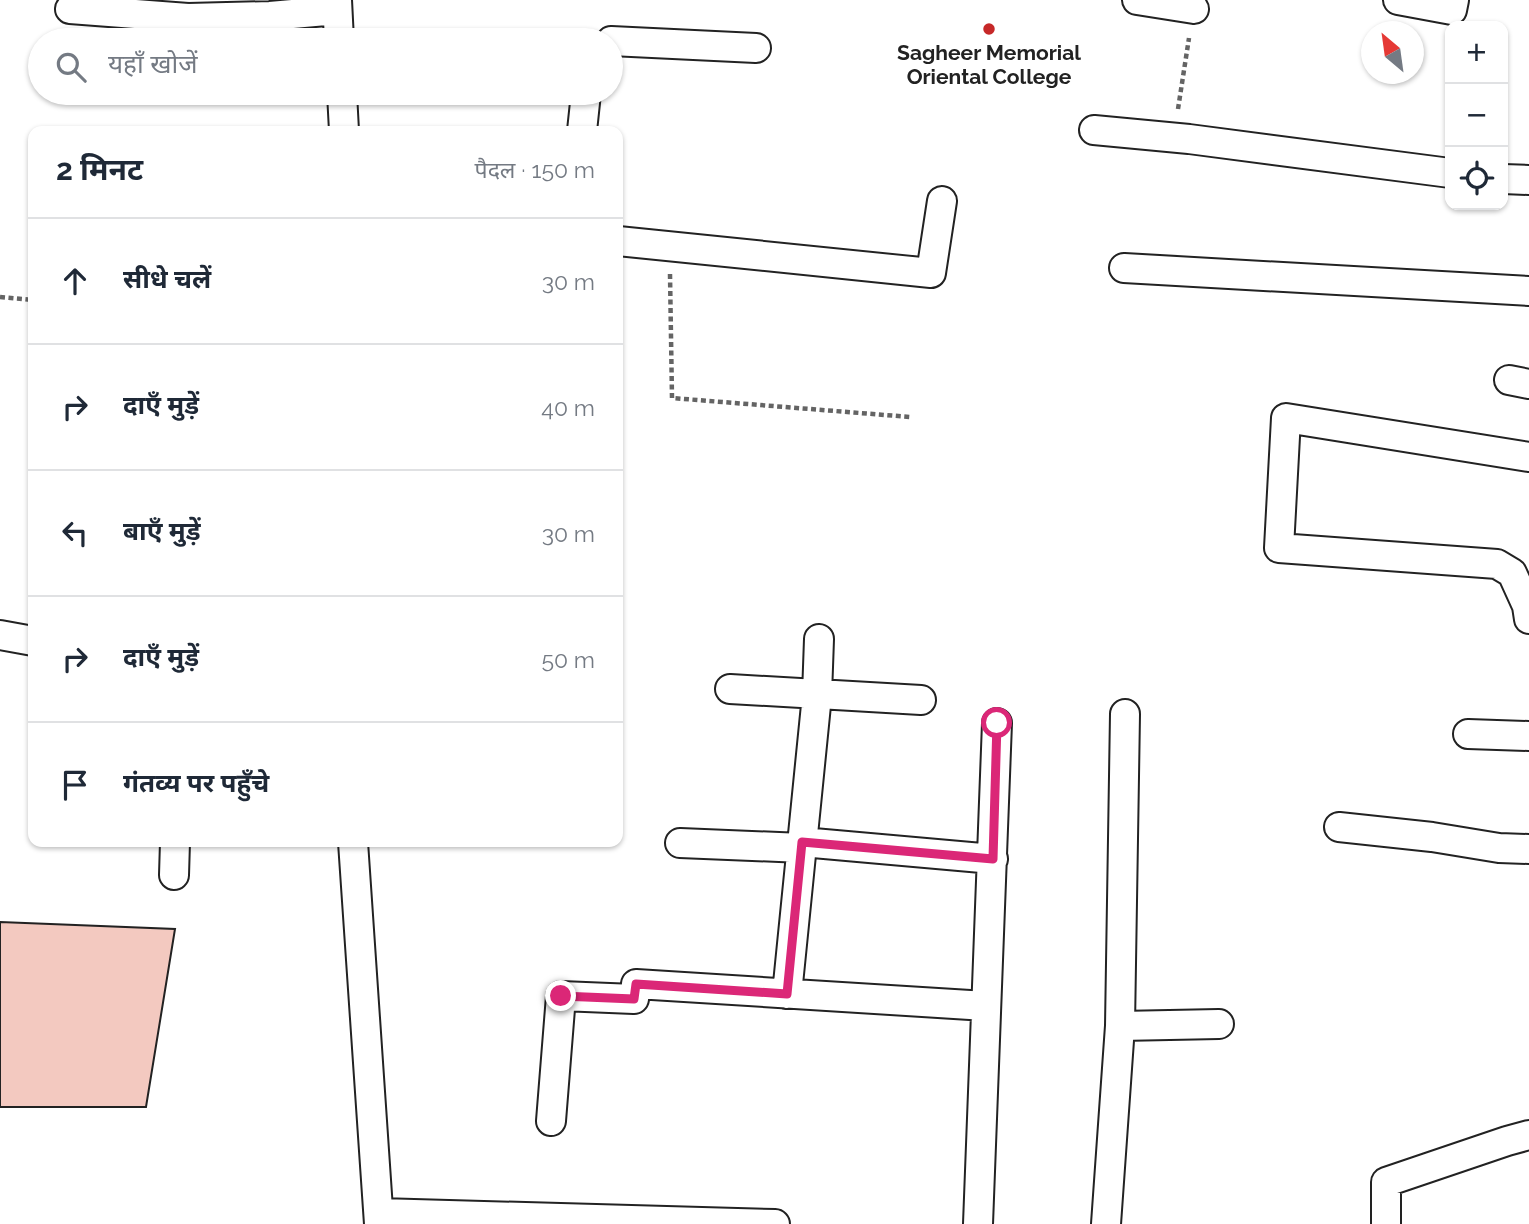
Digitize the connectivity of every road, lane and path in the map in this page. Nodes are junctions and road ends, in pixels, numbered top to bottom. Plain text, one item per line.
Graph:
1 (1137, 0) edge
2 (1398, 0) edge
3 (1454, 0) edge
4 (337, 5) edge
5 (70, 9) dead end
6 (1194, 9) joint
7 (338, 28) edge
8 (623, 42) edge
9 (756, 48) dead end
10 (343, 105) edge
11 (585, 105) edge
12 (344, 126) edge
13 (583, 126) edge
14 (1094, 130) dead end
15 (1173, 137) junction
16 (1445, 172) edge
17 (1508, 179) edge
18 (1529, 180) edge
19 (942, 201) dead end
20 (623, 241) edge
21 (669, 246) junction
22 (1124, 268) dead end
23 (1529, 291) edge
24 (0, 297) edge
25 (28, 300) edge
26 (910, 418) dead end
27 (1529, 457) edge
28 (1529, 619) edge
29 (0, 635) edge
30 (28, 639) edge
31 (819, 639) dead end
32 (730, 690) dead end
33 (817, 695) junction
34 (921, 700) dead end
35 (1125, 715) dead end
36 (997, 723) dead end
37 (1468, 734) dead end
38 (1529, 736) edge
39 (1339, 827) dead end
40 (680, 843) dead end
41 (802, 845) junction
42 (174, 847) edge
43 (353, 847) edge
44 (1529, 849) edge
45 (993, 859) junction
46 (174, 875) dead end
47 (787, 994) junction
48 (986, 1006) junction
49 (1219, 1024) dead end
50 (1120, 1026) junction
51 (551, 1121) dead end
52 (1529, 1135) edge
53 (379, 1218) edge
54 (723, 1223) edge
55 (775, 1224) edge
56 (978, 1224) edge
57 (1106, 1224) edge
58 (1386, 1224) edge

1 - 6 street
2 - 3 street
4 - 5 street
4 - 7 street
6 - 15 path
8 - 9 street
10 - 12 street
11 - 13 street
14 - 15 street
15 - 16 street
17 - 18 street
19 - 21 street
20 - 21 street
21 - 26 path
22 - 23 street
24 - 25 path
27 - 28 street
29 - 30 street
31 - 33 street
32 - 33 street
33 - 34 street
33 - 41 street
35 - 50 street
36 - 45 street
37 - 38 street
39 - 44 street
40 - 41 street
41 - 45 street
41 - 47 street
42 - 46 street
43 - 53 street
45 - 48 street
47 - 48 street
47 - 51 street
48 - 56 street
49 - 50 street
50 - 57 street
52 - 58 street
53 - 54 street
54 - 55 street

